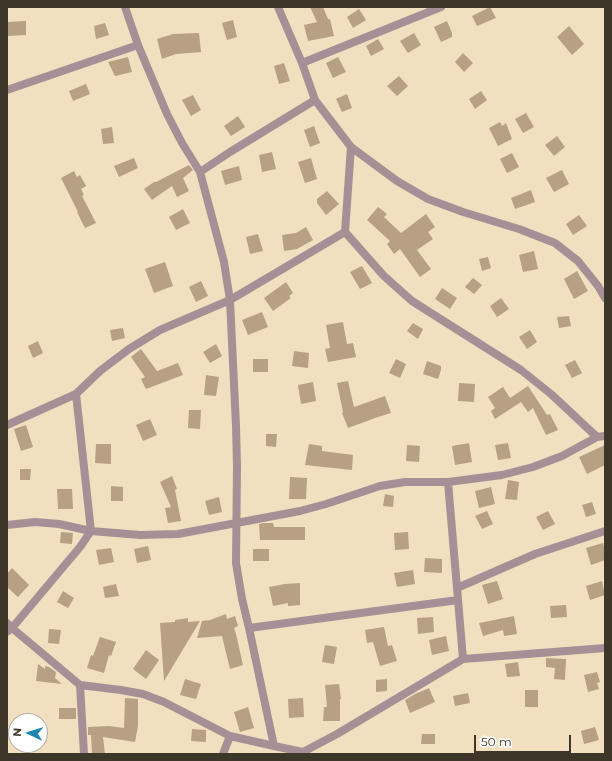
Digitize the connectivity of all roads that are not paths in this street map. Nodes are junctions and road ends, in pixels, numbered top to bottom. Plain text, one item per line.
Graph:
1 (125, 7) edge
2 (278, 7) edge
3 (441, 7) edge
4 (138, 44) junction
5 (302, 63) junction
6 (7, 90) edge
7 (315, 100) junction
8 (351, 147) junction
9 (200, 172) junction
10 (344, 232) junction
11 (605, 298) edge
12 (230, 300) junction
13 (76, 394) junction
14 (7, 425) edge
15 (601, 437) edge
16 (448, 482) junction
17 (236, 523) junction
18 (7, 525) edge
19 (91, 531) junction
20 (605, 531) edge
21 (457, 588) junction
22 (458, 600) junction
23 (9, 628) edge
24 (250, 628) junction
25 (605, 648) edge
26 (463, 659) junction
27 (80, 685) junction
28 (230, 736) junction
29 (274, 746) junction
30 (304, 753) edge
31 (84, 754) edge
32 (223, 754) edge

1 - 4 street
2 - 5 street
3 - 5 street
4 - 6 street
4 - 9 street
5 - 7 street
7 - 8 street
7 - 9 street
8 - 10 street
8 - 11 street
9 - 12 street
10 - 12 street
10 - 15 street
12 - 13 street
12 - 17 street
13 - 14 street
13 - 19 street
15 - 16 street
16 - 17 street
16 - 21 street
17 - 19 street
17 - 24 street
18 - 19 street
19 - 23 street
20 - 21 street
21 - 22 street
22 - 24 street
22 - 26 street
23 - 27 street
24 - 29 street
25 - 26 street
26 - 30 street
27 - 28 street
27 - 31 street
28 - 29 street
28 - 32 street
29 - 30 street

